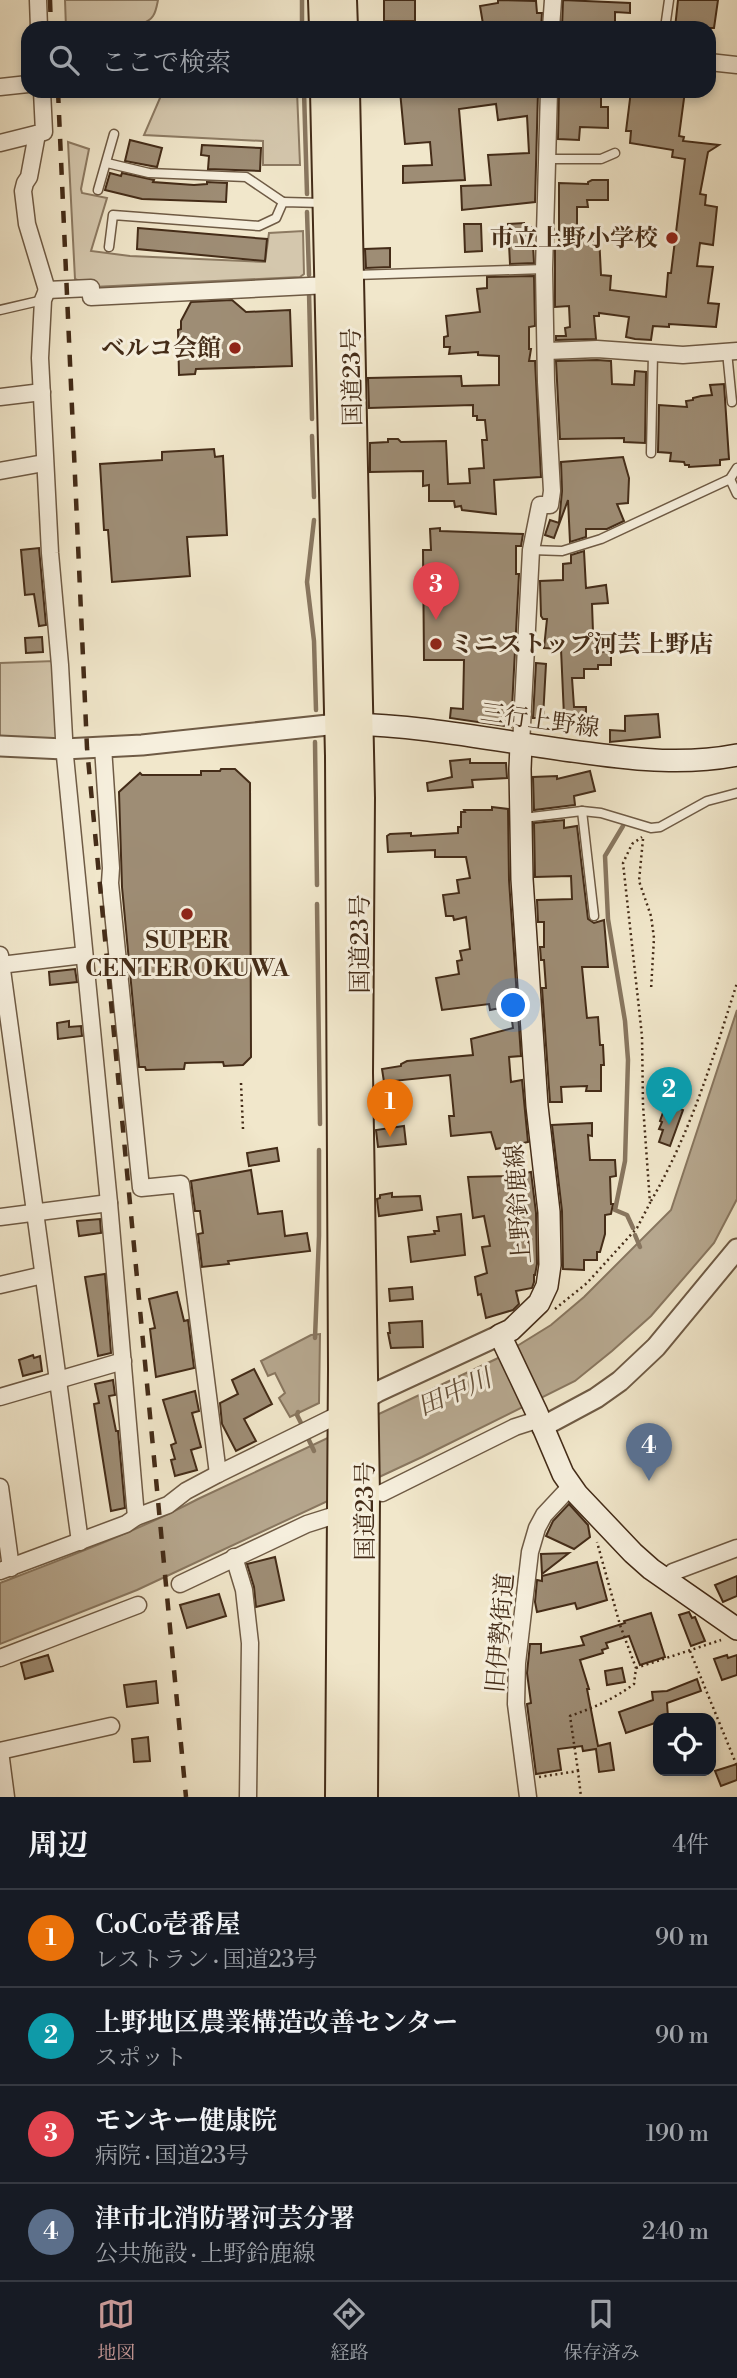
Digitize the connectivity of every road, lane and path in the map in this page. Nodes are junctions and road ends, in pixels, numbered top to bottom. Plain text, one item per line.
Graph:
1 (38, 0) edge
2 (322, 0) edge
3 (343, 0) edge
4 (553, 0) edge
5 (669, 0) edge
6 (39, 21) edge
7 (323, 21) edge
8 (344, 21) edge
9 (552, 21) edge
10 (666, 21) edge
11 (716, 63) edge
12 (737, 65) edge
13 (21, 86) edge
14 (0, 88) edge
15 (42, 98) edge
16 (324, 98) edge
17 (346, 98) edge
18 (549, 98) edge
19 (37, 134) junction
20 (114, 134) dead end
21 (0, 143) edge
22 (615, 153) dead end
23 (546, 159) junction
24 (107, 163) junction
25 (98, 190) dead end
26 (283, 202) junction
27 (326, 203) junction
28 (109, 247) dead end
29 (544, 269) junction
30 (339, 280) junction
31 (45, 295) junction
32 (0, 310) edge
33 (547, 351) junction
34 (732, 351) edge
35 (653, 354) junction
36 (41, 392) junction
37 (0, 397) edge
38 (733, 402) dead end
39 (651, 453) dead end
40 (44, 463) junction
41 (737, 468) edge
42 (0, 471) edge
43 (730, 479) junction
44 (737, 494) edge
45 (531, 550) junction
46 (348, 724) junction
47 (522, 745) junction
48 (0, 746) edge
49 (103, 747) junction
50 (64, 749) junction
51 (737, 755) edge
52 (737, 793) edge
53 (582, 811) junction
54 (522, 818) junction
55 (594, 916) dead end
56 (84, 955) junction
57 (0, 962) edge
58 (737, 983) edge
59 (651, 990) dead end
60 (241, 1083) dead end
61 (243, 1129) dead end
62 (108, 1203) junction
63 (650, 1203) junction
64 (35, 1213) junction
65 (0, 1217) edge
66 (737, 1249) edge
67 (43, 1275) junction
68 (0, 1284) edge
69 (551, 1312) dead end
70 (503, 1340) junction
71 (123, 1361) junction
72 (58, 1379) junction
73 (0, 1397) edge
74 (353, 1410) junction
75 (540, 1420) junction
76 (218, 1474) junction
77 (571, 1486) junction
78 (0, 1487) edge
79 (374, 1494) junction
80 (342, 1510) junction
81 (136, 1517) junction
82 (599, 1517) junction
83 (80, 1542) junction
84 (737, 1548) edge
85 (234, 1558) junction
86 (5, 1570) edge
87 (667, 1579) junction
88 (180, 1584) dead end
89 (138, 1605) dead end
90 (729, 1634) edge
91 (690, 1651) junction
92 (0, 1658) edge
93 (636, 1668) junction
94 (111, 1726) dead end
95 (0, 1751) edge
96 (737, 1766) edge
97 (578, 1771) junction
98 (526, 1779) junction
99 (6, 1797) edge
100 (248, 1797) edge
101 (340, 1797) edge
102 (364, 1797) edge
103 (528, 1797) edge
104 (581, 1797) edge

1 - 6 street
2 - 7 highway
3 - 8 highway
4 - 9 street
5 - 10 lane
11 - 12 street
13 - 14 street
15 - 19 street
16 - 27 highway, 国道23号
17 - 30 highway, 国道23号
18 - 23 street
19 - 21 street
19 - 31 street
20 - 24 lane
22 - 23 lane
23 - 29 street
24 - 25 lane
24 - 26 lane
26 - 27 lane
26 - 28 lane
27 - 30 highway, 国道23号
29 - 30 lane
29 - 33 street
30 - 31 street
30 - 46 highway, 国道23号
31 - 32 lane
31 - 36 street
33 - 35 street
33 - 45 street
34 - 35 street
34 - 38 lane
35 - 39 lane
36 - 37 street
36 - 40 street
40 - 42 street
40 - 50 street
41 - 43 lane
43 - 44 lane
43 - 45 lane
45 - 47 street
46 - 47 main road, 三行上野線
46 - 49 street
46 - 74 highway, 国道23号
47 - 51 main road, 三行上野線
47 - 54 main road, 上野鈴鹿線
48 - 50 street
49 - 50 street
49 - 76 street
50 - 56 street
52 - 53 lane
53 - 54 lane
53 - 55 lane
54 - 70 main road, 上野鈴鹿線
56 - 57 street
56 - 62 street
57 - 64 street
58 - 63 path
59 - 63 path
60 - 61 path
62 - 64 street
62 - 71 street
63 - 69 path
64 - 65 street
64 - 67 street
66 - 75 street
67 - 68 street
67 - 72 street
70 - 74 street
70 - 75 main road
71 - 72 street
71 - 81 street
72 - 73 street
72 - 83 street
74 - 76 street
74 - 79 highway, 国道23号
74 - 80 highway, 国道23号
75 - 77 main road
75 - 79 street
76 - 81 street
77 - 82 main road
77 - 98 street, 旧伊勢街道
78 - 86 street
79 - 102 highway, 国道23号
80 - 85 street
80 - 101 highway, 国道23号
81 - 83 street
82 - 87 main road
82 - 93 path
83 - 86 street
84 - 87 street
85 - 88 street
85 - 100 street
87 - 90 main road
89 - 92 street
90 - 91 path
91 - 93 path
91 - 96 path
93 - 97 path
94 - 95 street
95 - 99 street
97 - 98 path
97 - 104 path
98 - 103 street, 旧伊勢街道

